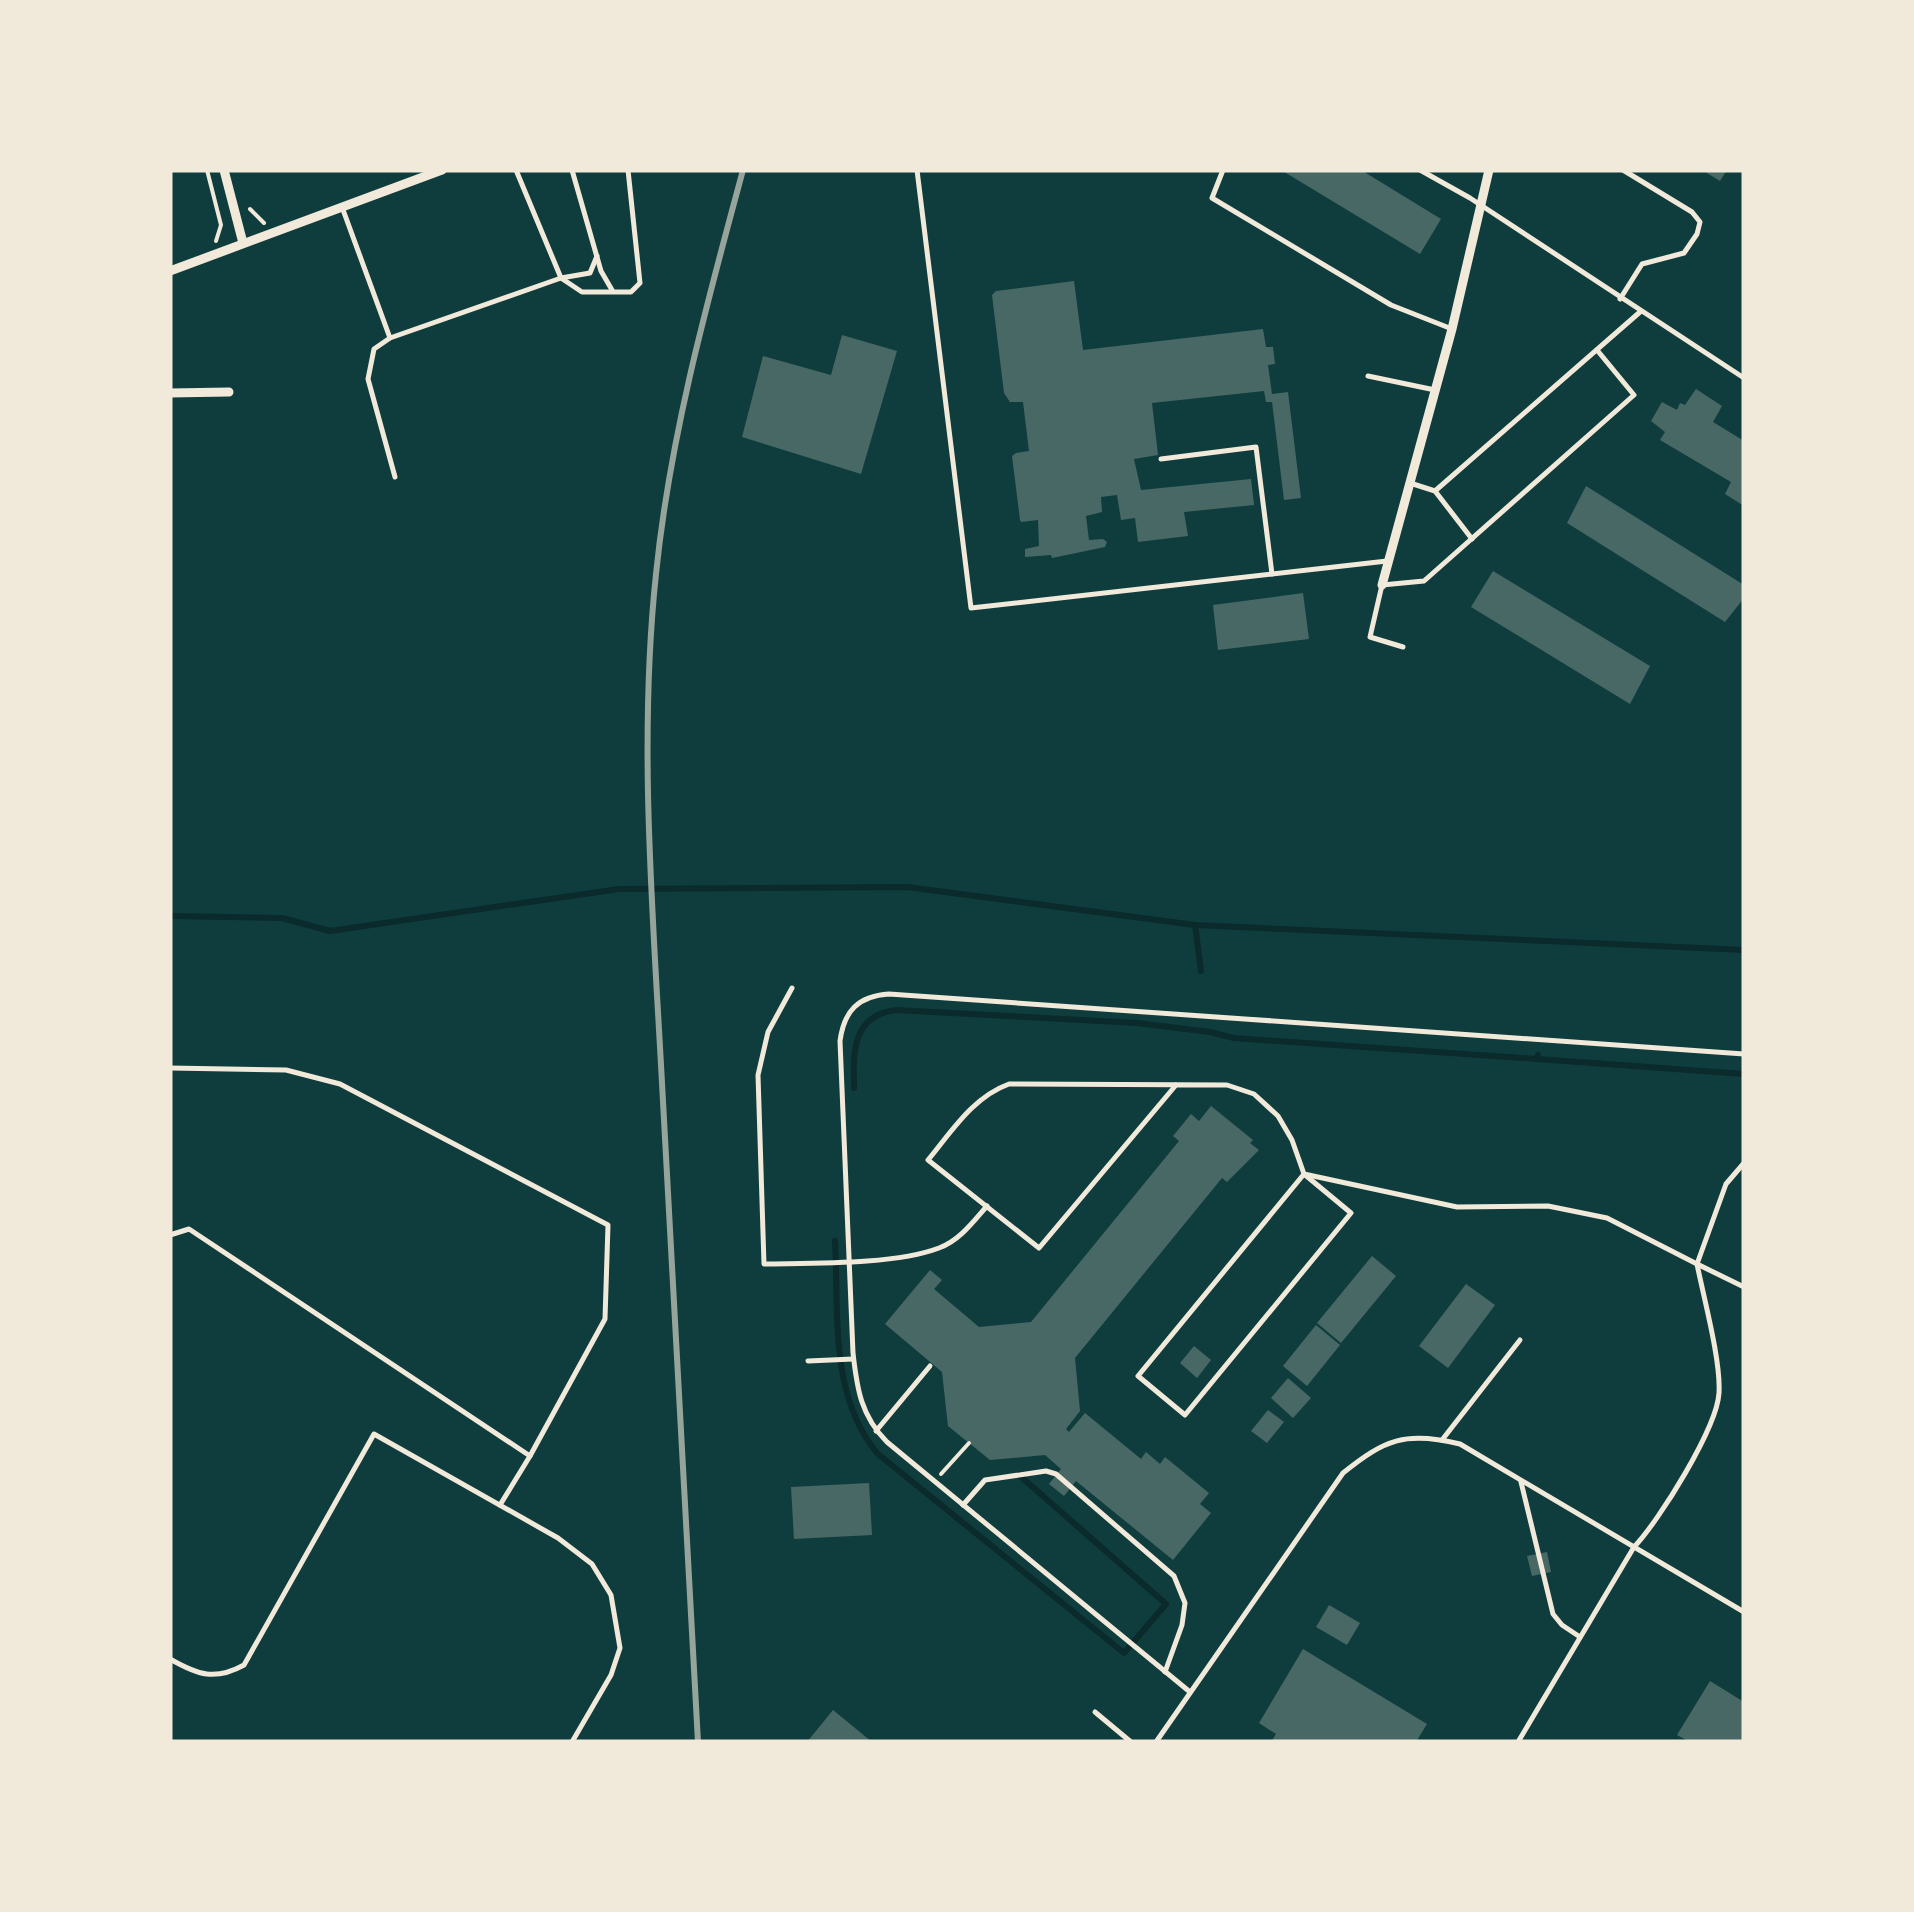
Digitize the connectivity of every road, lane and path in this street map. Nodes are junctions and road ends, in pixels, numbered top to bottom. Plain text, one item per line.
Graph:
1 (207, 170) edge
2 (224, 170) edge
3 (442, 170) edge
4 (516, 170) edge
5 (572, 170) edge
6 (628, 170) edge
7 (917, 170) edge
8 (1222, 170) edge
9 (1420, 170) edge
10 (1489, 170) edge
11 (1624, 170) edge
12 (342, 207) junction
13 (1482, 207) junction
14 (216, 241) dead end
15 (243, 243) junction
16 (597, 256) junction
17 (170, 270) edge
18 (560, 278) junction
19 (613, 292) junction
20 (1620, 299) junction
21 (1640, 311) junction
22 (1452, 329) junction
23 (390, 338) junction
24 (1597, 350) junction
25 (1368, 376) dead end
26 (1744, 378) edge
27 (1435, 390) junction
28 (229, 392) dead end
29 (170, 393) edge
30 (1161, 459) dead end
31 (395, 477) dead end
32 (1409, 483) junction
33 (1435, 491) junction
34 (1472, 539) junction
35 (1387, 561) junction
36 (1272, 574) junction
37 (1382, 584) junction
38 (1403, 646) dead end
39 (792, 988) dead end
40 (1744, 1054) edge
41 (170, 1068) edge
42 (1176, 1085) junction
43 (1744, 1162) edge
44 (1304, 1174) junction
45 (987, 1206) junction
46 (170, 1234) edge
47 (850, 1262) junction
48 (1698, 1264) junction
49 (1744, 1287) edge
50 (1520, 1340) dead end
51 (854, 1359) junction
52 (808, 1361) dead end
53 (930, 1366) dead end
54 (876, 1431) junction
55 (1442, 1440) junction
56 (969, 1443) dead end
57 (530, 1456) junction
58 (1520, 1480) junction
59 (935, 1482) junction
60 (500, 1505) junction
61 (963, 1505) junction
62 (1634, 1547) junction
63 (1744, 1612) edge
64 (1580, 1637) junction
65 (170, 1659) edge
66 (1165, 1672) junction
67 (1190, 1692) junction
68 (1094, 1712) dead end
69 (572, 1742) edge
70 (1132, 1742) edge
71 (1156, 1742) edge
72 (1518, 1742) edge

1 - 14 path
2 - 15 street
3 - 12 street
4 - 18 lane
5 - 16 lane
6 - 19 lane
7 - 36 lane
8 - 22 lane
9 - 13 lane
10 - 13 street
11 - 20 lane
12 - 15 street
12 - 23 lane
13 - 20 lane
13 - 22 street
15 - 17 street
16 - 18 lane
16 - 19 lane
18 - 19 lane
18 - 23 lane
20 - 21 lane
21 - 24 lane
21 - 26 lane
22 - 27 street
23 - 31 lane
24 - 33 lane
24 - 34 lane
25 - 27 lane
27 - 32 street
28 - 29 street
30 - 36 lane
32 - 33 lane
32 - 35 street
33 - 34 lane
34 - 37 lane
35 - 36 lane
35 - 37 street
37 - 38 lane
39 - 47 lane
40 - 47 lane
41 - 57 lane
42 - 44 lane
42 - 45 lane
42 - 45 lane
43 - 48 lane
44 - 44 lane
44 - 48 lane
45 - 47 lane
46 - 57 lane
47 - 51 lane
48 - 49 lane
48 - 62 lane
50 - 55 lane
51 - 52 lane
51 - 54 lane
53 - 54 lane
54 - 59 lane
55 - 58 lane
55 - 67 lane
56 - 59 path
57 - 60 lane
58 - 62 lane
58 - 64 lane
59 - 61 lane
60 - 65 lane
60 - 69 lane
61 - 66 lane
61 - 66 lane
62 - 63 lane
62 - 64 lane
64 - 72 lane
66 - 67 lane
67 - 71 lane
68 - 70 lane

